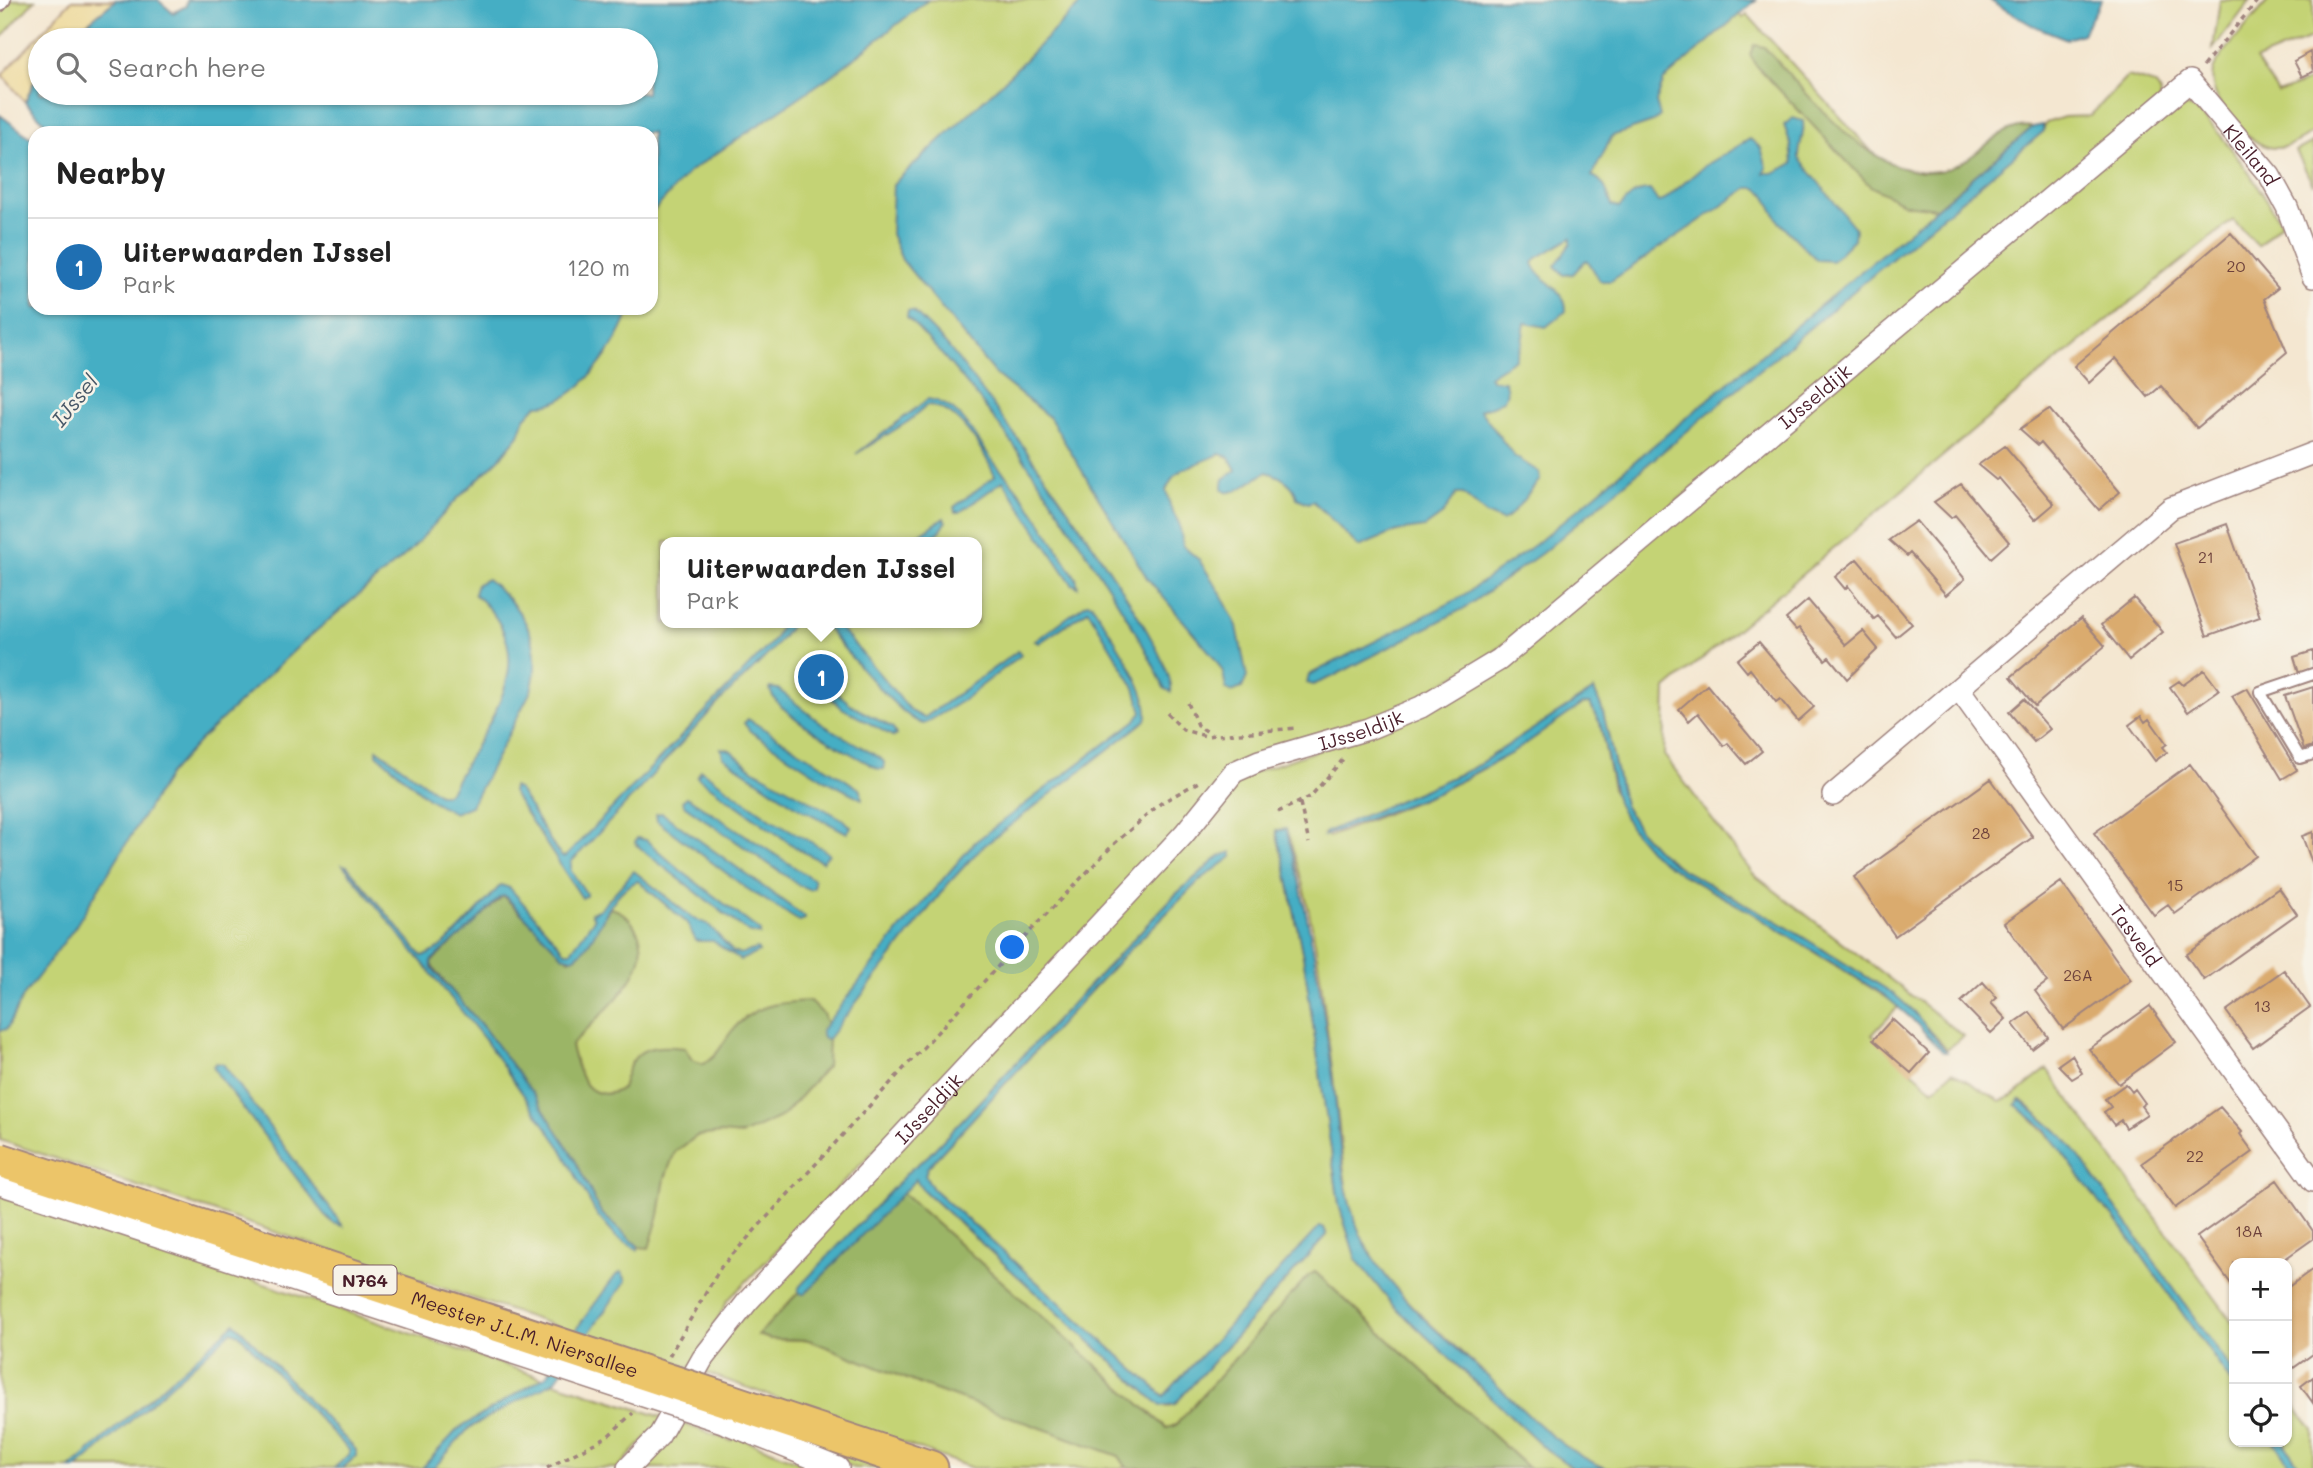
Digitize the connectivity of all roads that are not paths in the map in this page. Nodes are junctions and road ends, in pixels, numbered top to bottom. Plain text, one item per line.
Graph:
1 (5, 0) edge
2 (0, 6) edge
3 (2190, 81) joint
4 (2308, 244) edge
5 (2313, 277) edge
6 (2313, 453) edge
7 (2313, 674) edge
8 (1959, 689) junction
9 (2313, 754) edge
10 (1833, 795) dead end
11 (0, 1160) edge
12 (2313, 1181) edge
13 (0, 1184) edge
14 (726, 1411) junction
15 (628, 1468) edge
16 (838, 1468) edge
17 (931, 1468) edge

1 - 2 lane
3 - 4 street, Kleiland
3 - 15 street, IJsseldijk
4 - 5 street, Kleiland
6 - 8 street
7 - 9 lane
8 - 10 street
8 - 12 street, Tasveld
11 - 14 main road, Meester J.L.M. Niersallee / N764, bridge
13 - 14 street, Meester J.L.M. Niersallee, bridge
14 - 16 street, Meester J.L.M. Niersallee
14 - 17 main road, Meester J.L.M. Niersallee / N764

